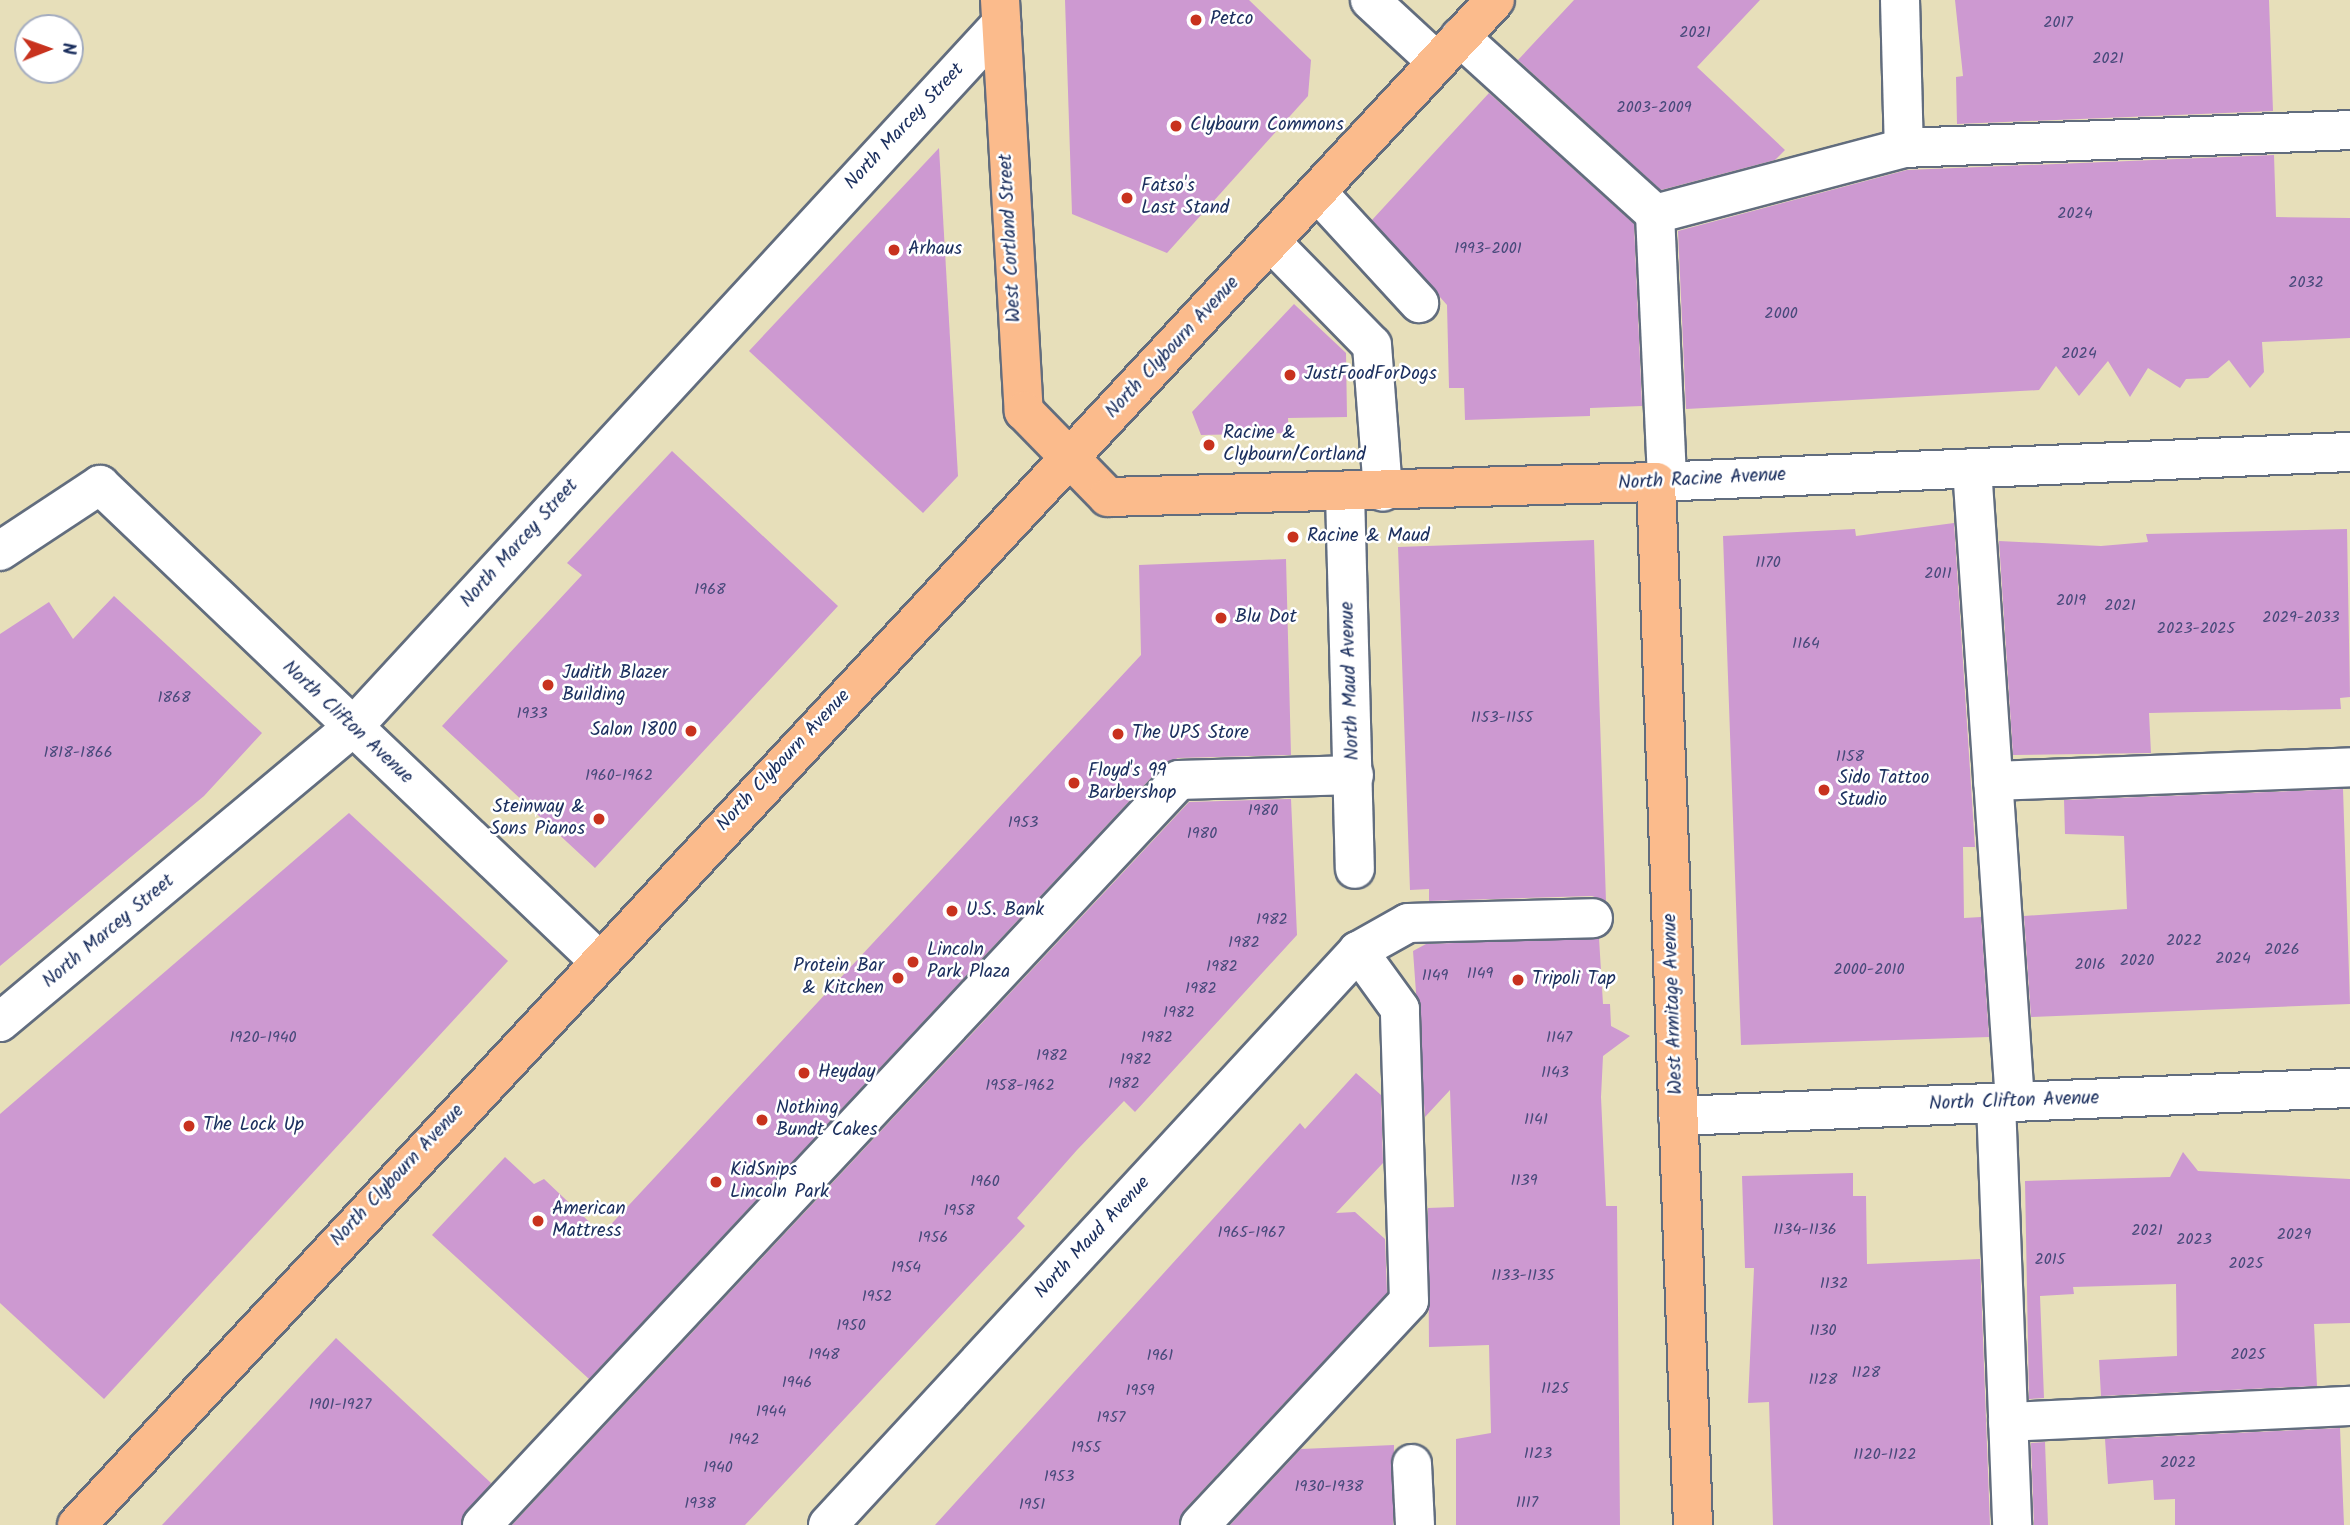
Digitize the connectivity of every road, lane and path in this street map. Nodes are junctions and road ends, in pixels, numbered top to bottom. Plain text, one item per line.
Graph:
1 (1370, 0) edge
2 (1495, 0) edge
3 (1900, 0) edge
4 (1000, 12) edge
5 (1449, 49) junction
6 (2350, 130) edge
7 (1904, 148) junction
8 (1317, 192) junction
9 (1655, 214) junction
10 (1270, 242) junction
11 (1419, 303) dead end
12 (2350, 452) edge
13 (1069, 459) junction
14 (1972, 468) junction
15 (1662, 482) junction
16 (1383, 492) junction
17 (1345, 493) junction
18 (0, 551) edge
19 (352, 728) junction
20 (2350, 766) edge
21 (1354, 775) junction
22 (1993, 781) junction
23 (1355, 869) dead end
24 (1593, 918) dead end
25 (1357, 951) junction
26 (597, 959) junction
27 (0, 1022) edge
28 (2350, 1088) edge
29 (2005, 1102) junction
30 (1678, 1116) junction
31 (2350, 1406) edge
32 (2008, 1422) junction
33 (1412, 1464) dead end
34 (77, 1525) edge
35 (482, 1525) edge
36 (828, 1525) edge
37 (1200, 1525) edge
38 (1415, 1525) edge
39 (1693, 1525) edge
40 (2012, 1525) edge

1 - 5 street
2 - 5 main road, North Clybourn Avenue
3 - 7 street
4 - 13 main road, West Cortland Street
4 - 19 street, North Marcey Street
5 - 8 main road, North Clybourn Avenue
5 - 9 street
6 - 7 street
7 - 9 street
8 - 10 main road, North Clybourn Avenue
8 - 11 street
9 - 15 street
10 - 13 main road, North Clybourn Avenue
10 - 16 street
12 - 14 street, North Racine Avenue
13 - 17 main road, North Racine Avenue
13 - 26 main road, North Clybourn Avenue
14 - 15 street, North Racine Avenue
14 - 22 street
15 - 16 main road, North Racine Avenue
15 - 30 main road, West Armitage Avenue
16 - 17 main road, North Racine Avenue
17 - 21 street, North Maud Avenue
18 - 19 street, North Clifton Avenue
19 - 26 street, North Clifton Avenue
19 - 27 street, North Marcey Street
20 - 22 street
21 - 23 street, North Maud Avenue
21 - 35 street
22 - 29 street
24 - 25 street, North Maud Avenue
25 - 36 street, North Maud Avenue
25 - 37 street
26 - 34 main road, North Clybourn Avenue
28 - 29 street, North Clifton Avenue
29 - 30 street, North Clifton Avenue
29 - 32 street
30 - 39 main road, West Armitage Avenue
31 - 32 street
32 - 40 street
33 - 38 street

